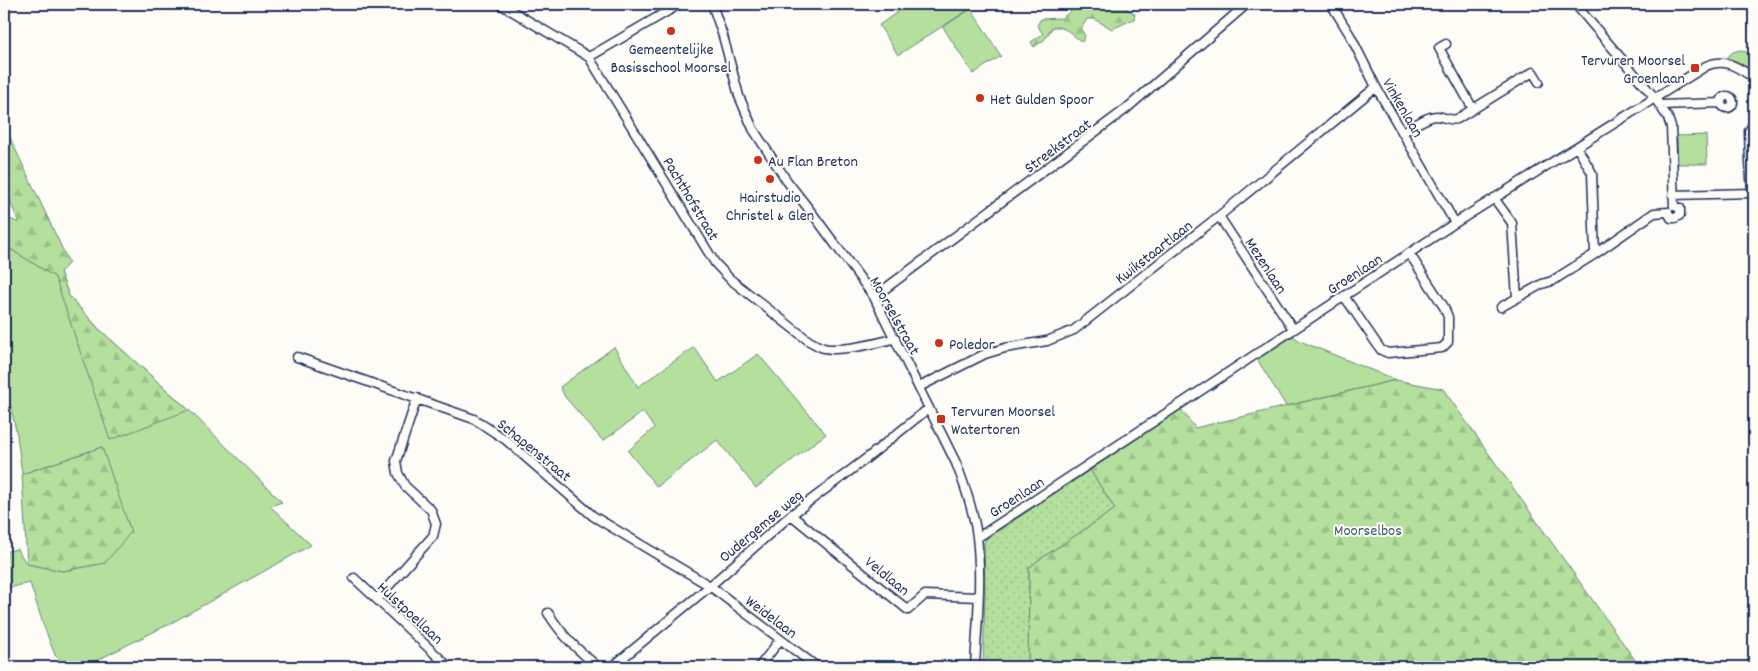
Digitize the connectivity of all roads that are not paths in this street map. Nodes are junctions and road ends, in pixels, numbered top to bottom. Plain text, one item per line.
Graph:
1 (500, 4) edge
2 (680, 4) edge
3 (712, 4) edge
4 (1247, 4) edge
5 (1331, 4) edge
6 (1575, 4) edge
7 (1446, 44) dead end
8 (589, 57) junction
9 (1754, 78) edge
10 (1539, 82) dead end
11 (1376, 87) junction
12 (1655, 98) junction
13 (1721, 102) dead end
14 (1660, 105) junction
15 (1473, 110) junction
16 (1754, 123) edge
17 (1403, 132) junction
18 (1577, 147) junction
19 (1752, 162) edge
20 (1673, 195) junction
21 (1494, 198) junction
22 (1219, 216) junction
23 (1455, 223) junction
24 (1409, 253) junction
25 (1595, 254) junction
26 (1344, 296) junction
27 (874, 297) junction
28 (1516, 298) junction
29 (1501, 307) dead end
30 (1293, 329) junction
31 (895, 338) junction
32 (297, 357) dead end
33 (919, 387) junction
34 (417, 398) junction
35 (929, 408) junction
36 (792, 515) junction
37 (977, 538) junction
38 (354, 578) dead end
39 (710, 586) junction
40 (978, 597) junction
41 (377, 599) junction
42 (548, 614) dead end
43 (780, 640) junction
44 (449, 667) edge
45 (598, 667) edge
46 (612, 667) edge
47 (759, 667) edge
48 (817, 667) edge
49 (975, 667) edge

1 - 8 street, Pachthofstraat
2 - 8 street
3 - 27 street, Moorselstraat
4 - 27 street, Streekstraat
5 - 11 street, Vinkenlaan
6 - 12 street
7 - 15 street
8 - 31 street, Pachthofstraat
9 - 12 street, Groenlaan
10 - 15 street
11 - 17 street, Vinkenlaan
11 - 22 street, Kwikstaartlaan
12 - 14 street
12 - 18 street, Groenlaan
13 - 14 street
14 - 20 street
15 - 17 street
16 - 19 street
17 - 23 street, Vinkenlaan
18 - 21 street, Groenlaan
18 - 25 street
19 - 20 street
20 - 25 street
21 - 23 street, Groenlaan
21 - 28 street
22 - 30 street, Mezenlaan
22 - 33 street, Kwikstaartlaan
23 - 24 street, Groenlaan
24 - 26 street, Groenlaan
24 - 26 street
25 - 28 street
26 - 30 street, Groenlaan
27 - 31 street, Moorselstraat
28 - 29 street
30 - 37 street, Groenlaan
31 - 33 street, Moorselstraat
32 - 34 street, Schapenstraat
33 - 35 street, Moorselstraat
34 - 39 street, Schapenstraat
34 - 41 street
35 - 36 street, Oudergemse weg
35 - 37 street, Moorselstraat
36 - 39 street, Oudergemse weg
36 - 40 street, Veldlaan
37 - 40 street, Moorselstraat
38 - 41 street, Hulstpoellaan
39 - 43 street, Weidelaan
39 - 46 street, Oudergemse weg
40 - 49 street, Moorselstraat
41 - 44 street, Hulstpoellaan
42 - 45 street
43 - 47 street
43 - 48 street, Weidelaan

